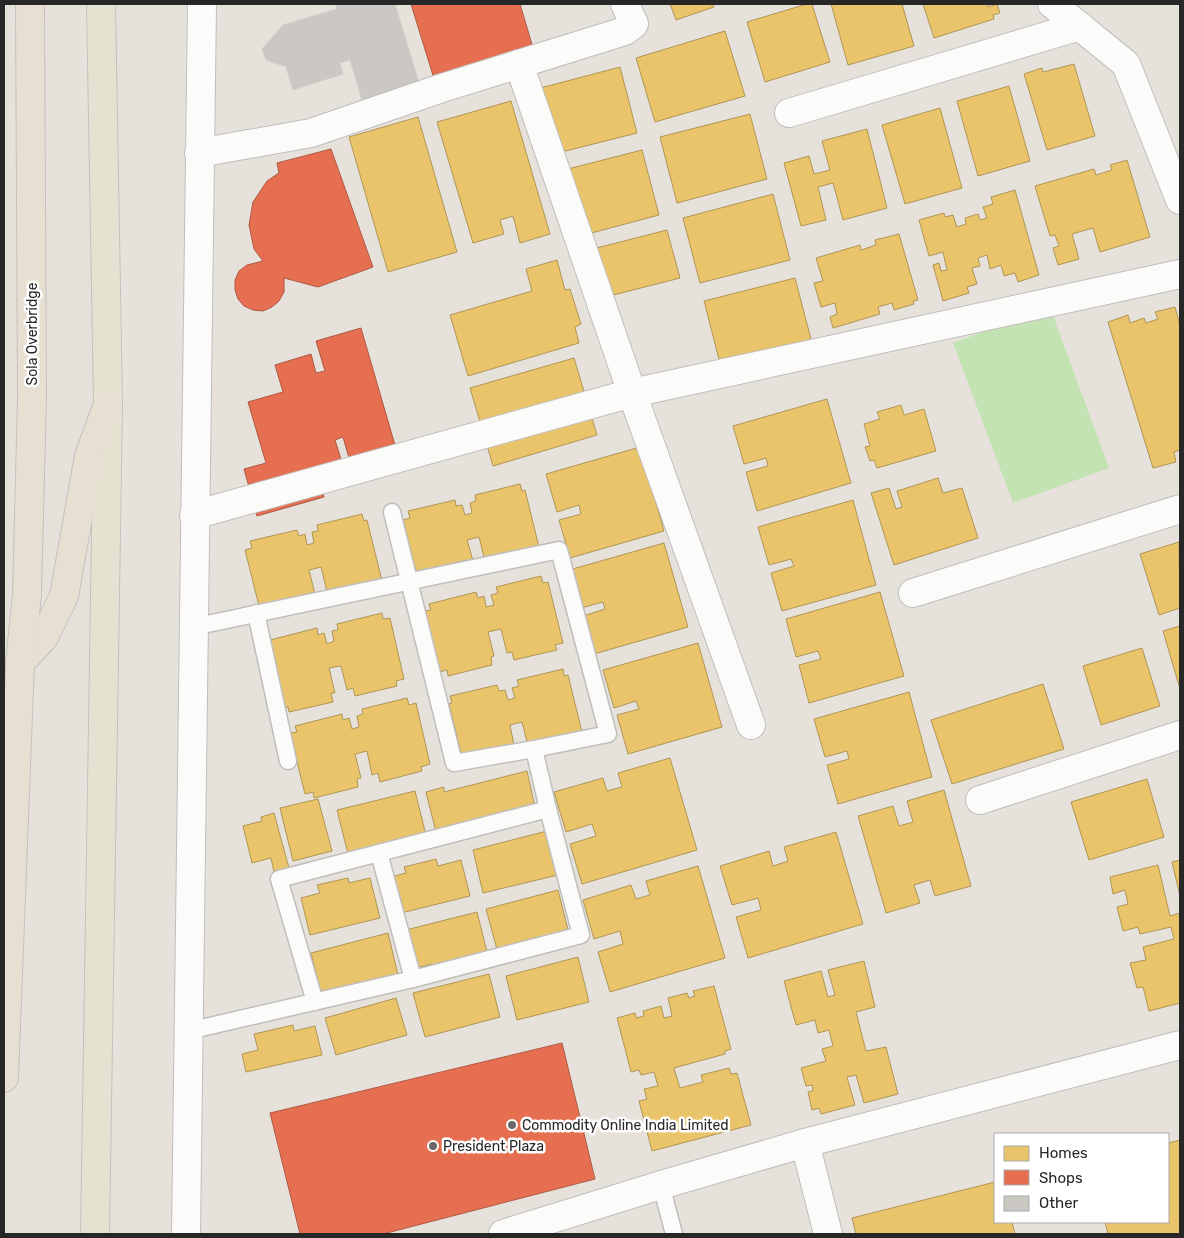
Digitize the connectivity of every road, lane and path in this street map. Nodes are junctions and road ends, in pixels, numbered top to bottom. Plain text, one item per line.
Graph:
1 (30, 4) edge
2 (101, 4) edge
3 (202, 4) edge
4 (625, 4) edge
5 (1052, 4) edge
6 (1080, 26) junction
7 (520, 64) junction
8 (789, 113) dead end
9 (199, 153) junction
10 (1180, 200) edge
11 (1180, 274) edge
12 (632, 393) junction
13 (108, 404) junction
14 (1180, 509) edge
15 (392, 512) dead end
16 (194, 515) junction
17 (409, 581) junction
18 (913, 593) dead end
19 (256, 613) junction
20 (193, 627) junction
21 (20, 663) junction
22 (751, 725) dead end
23 (1180, 735) edge
24 (534, 749) junction
25 (288, 760) dead end
26 (980, 800) dead end
27 (548, 809) junction
28 (379, 853) junction
29 (413, 979) junction
30 (314, 1002) junction
31 (188, 1031) junction
32 (1180, 1045) edge
33 (4, 1078) edge
34 (805, 1143) junction
35 (661, 1185) junction
36 (95, 1234) edge
37 (186, 1234) edge
38 (503, 1234) edge
39 (674, 1234) edge
40 (828, 1234) edge

1 - 21 highway, Sola Overbridge
2 - 13 main road
3 - 9 street
4 - 7 street
5 - 6 street
6 - 8 street
6 - 10 street
7 - 9 street
7 - 12 street
9 - 16 street
11 - 12 street
12 - 16 street
12 - 22 street
13 - 21 highway
13 - 36 main road
14 - 18 street
15 - 17 lane
16 - 20 street
17 - 19 lane
17 - 24 lane
17 - 24 lane
19 - 20 lane
19 - 25 lane
20 - 31 street
21 - 33 highway, Sola Overbridge
23 - 26 street
24 - 27 lane
27 - 28 lane
27 - 29 lane
28 - 29 lane
28 - 30 lane
29 - 30 lane
30 - 31 lane
31 - 37 street
32 - 34 street
34 - 35 street
34 - 40 street
35 - 38 street
35 - 39 lane

